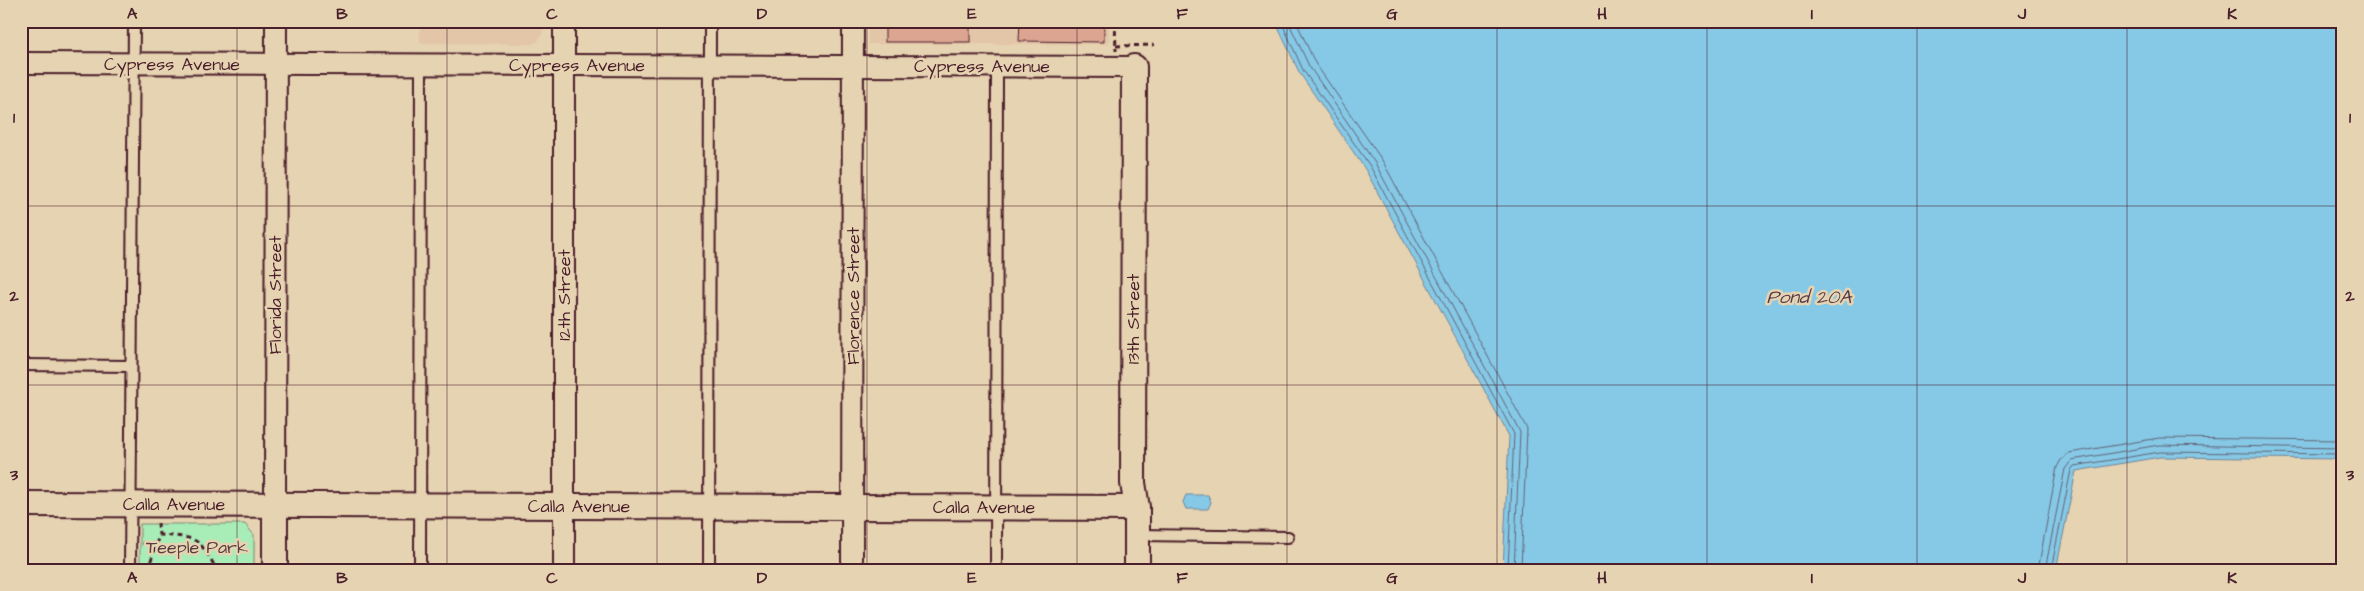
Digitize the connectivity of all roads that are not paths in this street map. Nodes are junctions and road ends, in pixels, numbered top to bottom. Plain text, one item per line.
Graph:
1 (134, 21) edge
2 (276, 21) edge
3 (564, 21) edge
4 (710, 21) edge
5 (853, 21) edge
6 (1125, 62) joint
7 (21, 63) edge
8 (134, 64) junction
9 (276, 64) junction
10 (421, 64) junction
11 (564, 64) junction
12 (710, 66) junction
13 (853, 66) junction
14 (997, 67) junction
15 (21, 365) edge
16 (132, 366) junction
17 (21, 504) edge
18 (130, 504) junction
19 (275, 504) junction
20 (420, 505) junction
21 (564, 506) junction
22 (710, 506) junction
23 (852, 507) junction
24 (997, 507) junction
25 (1137, 508) junction
26 (1137, 535) junction
27 (1288, 537) dead end
28 (130, 570) edge
29 (275, 570) edge
30 (420, 570) edge
31 (564, 570) edge
32 (709, 570) edge
33 (852, 570) edge
34 (996, 570) edge
35 (1137, 570) edge

1 - 8 lane
2 - 9 street, Florida Street
3 - 11 street, 12th Street
4 - 12 lane
5 - 13 street, Florence Street
6 - 14 street, Cypress Avenue
6 - 25 street, 13th Street
7 - 8 street, Cypress Avenue
8 - 9 street, Cypress Avenue
8 - 16 lane
9 - 10 street, Cypress Avenue
9 - 19 street, Florida Street
10 - 11 street, Cypress Avenue
10 - 20 lane
11 - 12 street, Cypress Avenue
11 - 21 street, 12th Street
12 - 13 street, Cypress Avenue
12 - 22 lane
13 - 14 street, Cypress Avenue
13 - 23 street, Florence Street
14 - 24 lane
15 - 16 lane
16 - 18 lane
17 - 18 street, Calla Avenue
18 - 19 street, Calla Avenue
18 - 28 lane
19 - 20 street, Calla Avenue
19 - 29 street, Florida Street
20 - 21 street, Calla Avenue
20 - 30 lane
21 - 22 street, Calla Avenue
21 - 31 street, 12th Street
22 - 23 street, Calla Avenue
22 - 32 lane
23 - 24 street, Calla Avenue
23 - 33 street, Florence Street
24 - 25 street, Calla Avenue
24 - 34 lane
25 - 26 street, 13th Street
26 - 27 lane
26 - 35 street, 13th Street

